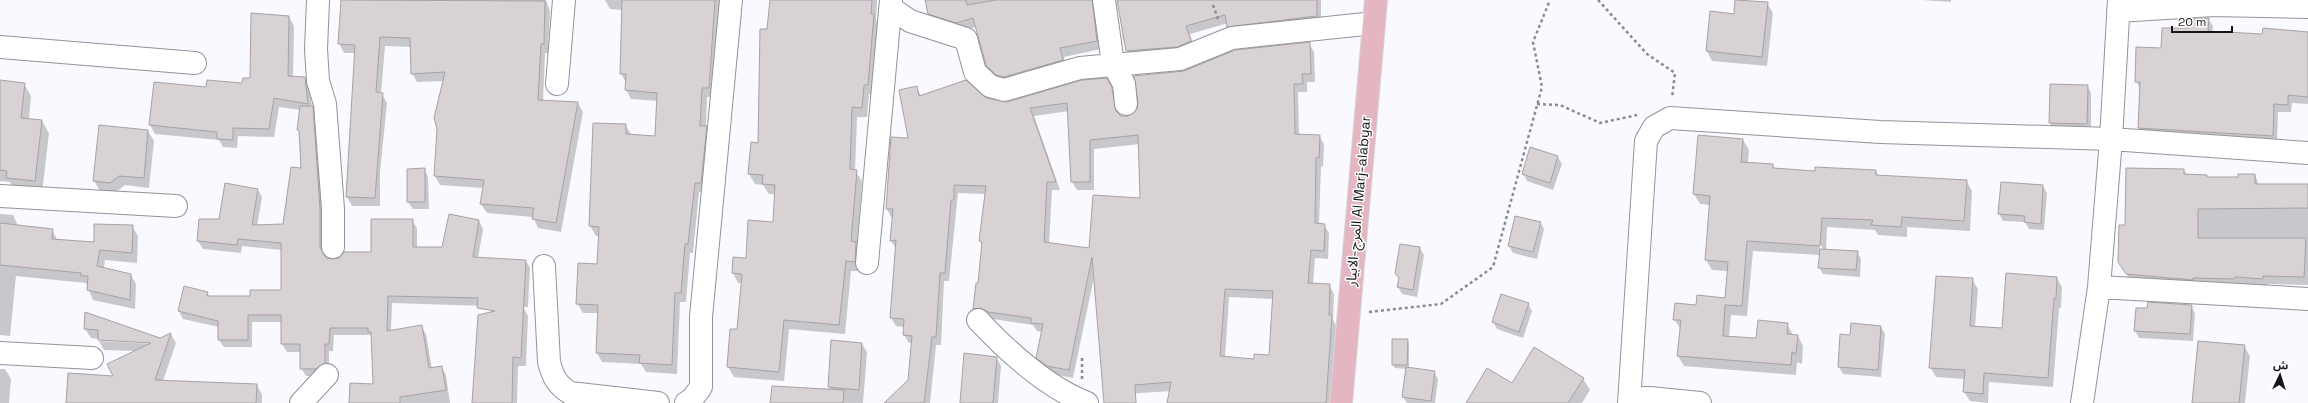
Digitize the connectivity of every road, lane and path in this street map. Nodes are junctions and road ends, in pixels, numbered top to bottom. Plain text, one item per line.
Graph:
1 (318, 0) edge
2 (564, 0) edge
3 (731, 0) edge
4 (1104, 0) edge
5 (1376, 0) edge
6 (1550, 0) edge
7 (1598, 0) edge
8 (891, 4) edge
9 (2118, 6) edge
10 (2308, 7) edge
11 (1374, 23) junction
12 (0, 47) edge
13 (195, 63) dead end
14 (1113, 64) junction
15 (557, 84) dead end
16 (1126, 104) dead end
17 (1537, 104) junction
18 (1641, 114) dead end
19 (1670, 118) junction
20 (2111, 139) junction
21 (2308, 153) edge
22 (0, 196) edge
23 (176, 206) dead end
24 (333, 247) dead end
25 (867, 263) dead end
26 (544, 266) dead end
27 (2099, 287) junction
28 (2308, 299) edge
29 (1349, 312) junction
30 (978, 320) dead end
31 (0, 353) edge
32 (92, 358) dead end
33 (327, 375) dead end
34 (1629, 400) edge
35 (301, 403) edge
36 (650, 403) edge
37 (686, 403) edge
38 (1087, 403) edge
39 (1341, 403) edge
40 (1700, 403) edge
41 (2082, 403) edge

1 - 24 street
2 - 15 street
3 - 37 street
4 - 14 street
5 - 11 main road, المرج-الابيار Al Marj-alabyar
6 - 17 path
7 - 19 path
8 - 14 street
8 - 25 street
9 - 10 street
9 - 20 street
11 - 14 street
11 - 29 main road, المرج-الابيار Al Marj-alabyar
12 - 13 street
14 - 16 street
17 - 18 path
17 - 29 path
19 - 20 street
19 - 34 street
20 - 21 street
20 - 27 street
22 - 23 street
26 - 36 street
27 - 28 street
27 - 41 street
29 - 39 main road, المرج-الابيار Al Marj-alabyar
30 - 38 street
31 - 32 street
33 - 35 street
34 - 40 street

